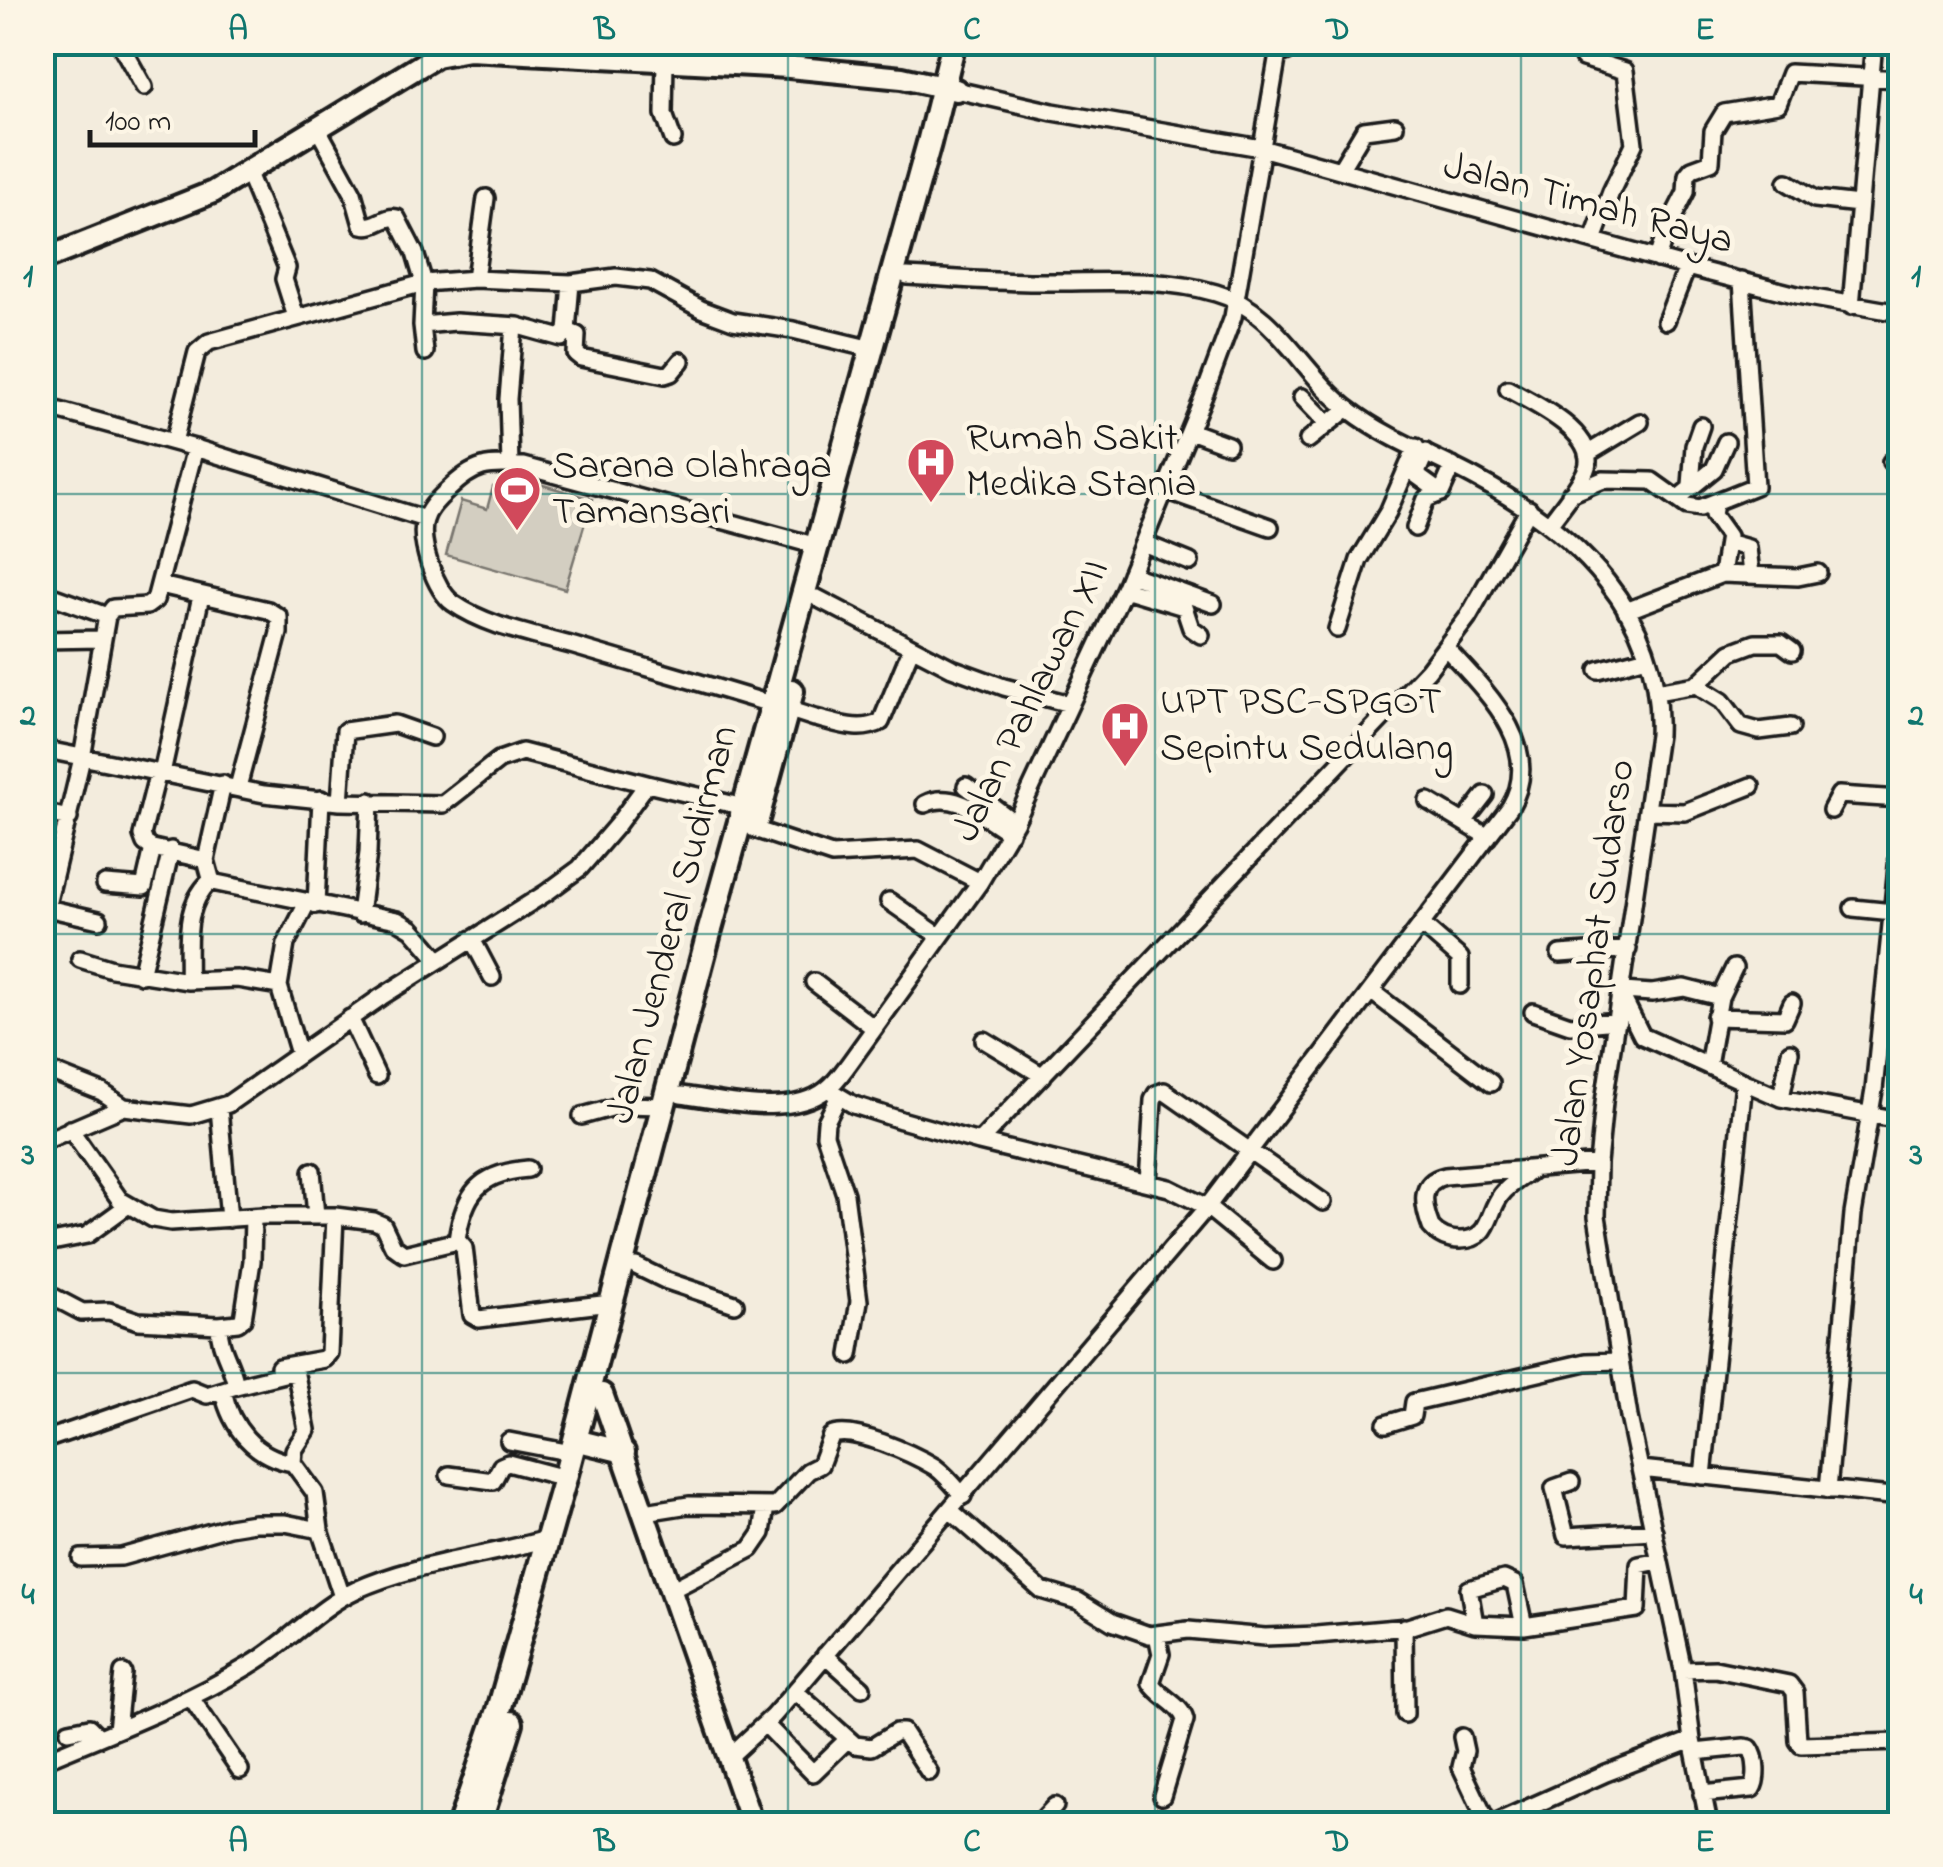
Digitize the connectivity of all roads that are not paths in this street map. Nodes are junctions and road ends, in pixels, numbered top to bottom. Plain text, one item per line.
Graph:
1 (119, 42) edge
2 (748, 42) edge
3 (954, 42) edge
4 (968, 42) edge
5 (1310, 42) edge
6 (1852, 42) edge
7 (1874, 44) edge
8 (434, 49) edge
9 (576, 49) edge
10 (1279, 49) edge
11 (1583, 58) dead end
12 (665, 60) junction
13 (749, 65) junction
14 (1871, 76) junction
15 (1900, 79) edge
16 (144, 87) dead end
17 (950, 88) junction
18 (1394, 126) dead end
19 (318, 129) junction
20 (673, 139) dead end
21 (1261, 148) junction
22 (1340, 170) junction
23 (248, 173) junction
24 (1787, 182) dead end
25 (486, 198) dead end
26 (1860, 204) junction
27 (1594, 240) junction
28 (1657, 259) junction
29 (42, 260) edge
30 (1687, 267) junction
31 (908, 276) junction
32 (475, 280) junction
33 (1742, 280) junction
34 (424, 283) junction
35 (572, 283) junction
36 (1237, 301) junction
37 (1851, 306) junction
38 (1900, 312) edge
39 (296, 317) junction
40 (1666, 321) dead end
41 (422, 325) junction
42 (514, 326) junction
43 (567, 330) junction
44 (872, 349) junction
45 (424, 352) dead end
46 (681, 361) dead end
47 (1508, 389) dead end
48 (1302, 397) dead end
49 (43, 407) edge
50 (1347, 409) junction
51 (1640, 422) dead end
52 (1327, 423) junction
53 (1700, 426) dead end
54 (1190, 431) junction
55 (1308, 440) dead end
56 (174, 442) junction
57 (1726, 442) dead end
58 (1228, 445) dead end
59 (195, 448) junction
60 (1421, 450) junction
61 (1587, 454) junction
62 (510, 465) junction
63 (1453, 466) junction
64 (1691, 485) junction
65 (1165, 490) junction
66 (1441, 493) junction
67 (1570, 494) junction
68 (1677, 499) junction
69 (1715, 503) junction
70 (1528, 509) junction
71 (425, 520) junction
72 (1550, 523) junction
73 (1270, 527) dead end
74 (1415, 528) dead end
75 (1727, 542) junction
76 (1143, 543) junction
77 (817, 546) junction
78 (1190, 562) dead end
79 (1818, 573) dead end
80 (1722, 574) junction
81 (1751, 574) junction
82 (1127, 582) junction
83 (160, 586) junction
84 (52, 596) dead end
85 (201, 596) junction
86 (817, 598) junction
87 (1213, 604) dead end
88 (1626, 610) junction
89 (107, 616) junction
90 (1337, 629) dead end
91 (1202, 636) dead end
92 (42, 640) edge
93 (102, 640) junction
94 (1446, 648) junction
95 (911, 649) junction
96 (1792, 651) dead end
97 (1647, 657) junction
98 (1598, 670) dead end
99 (1696, 685) junction
100 (1656, 692) junction
101 (1070, 704) junction
102 (781, 707) junction
103 (1791, 727) dead end
104 (432, 737) dead end
105 (42, 749) edge
106 (82, 758) junction
107 (160, 772) junction
108 (647, 784) junction
109 (230, 786) junction
110 (966, 786) dead end
111 (1751, 786) dead end
112 (1485, 795) dead end
113 (321, 799) junction
114 (1900, 799) edge
115 (370, 801) junction
116 (1428, 801) dead end
117 (340, 802) junction
118 (925, 804) dead end
119 (1831, 810) dead end
120 (1648, 811) junction
121 (42, 812) edge
122 (69, 818) junction
123 (749, 818) junction
124 (1464, 822) junction
125 (1013, 828) junction
126 (1488, 837) junction
127 (1900, 837) edge
128 (153, 849) junction
129 (171, 850) junction
130 (206, 860) junction
131 (51, 861) edge
132 (210, 881) junction
133 (980, 882) junction
134 (105, 884) dead end
135 (888, 902) dead end
136 (312, 904) junction
137 (47, 908) junction
138 (1853, 908) dead end
139 (1893, 912) junction
140 (360, 914) junction
141 (99, 920) dead end
142 (1421, 924) junction
143 (42, 926) edge
144 (939, 936) junction
145 (472, 938) junction
146 (1628, 949) junction
147 (1560, 954) dead end
148 (80, 959) dead end
149 (438, 960) junction
150 (1734, 968) dead end
151 (141, 974) junction
152 (492, 977) dead end
153 (188, 981) junction
154 (814, 982) dead end
155 (1460, 985) dead end
156 (279, 986) junction
157 (1371, 991) junction
158 (1623, 993) junction
159 (1720, 997) junction
160 (1792, 1003) dead end
161 (1533, 1012) dead end
162 (1714, 1017) junction
163 (350, 1018) junction
164 (1618, 1021) junction
165 (874, 1028) junction
166 (1642, 1036) junction
167 (984, 1040) dead end
168 (1612, 1050) junction
169 (1790, 1052) dead end
170 (299, 1054) junction
171 (1708, 1066) junction
172 (42, 1068) edge
173 (378, 1076) dead end
174 (1043, 1076) junction
175 (1744, 1082) junction
176 (1491, 1083) dead end
177 (832, 1094) junction
178 (1782, 1098) junction
179 (672, 1100) junction
180 (124, 1107) junction
181 (220, 1108) junction
182 (582, 1116) dead end
183 (1870, 1116) junction
184 (1900, 1120) edge
185 (70, 1129) junction
186 (42, 1142) edge
187 (979, 1142) junction
188 (1250, 1150) junction
189 (1598, 1164) junction
190 (528, 1169) dead end
191 (1534, 1169) junction
192 (312, 1171) dead end
193 (653, 1173) junction
194 (1148, 1183) junction
195 (1323, 1202) dead end
196 (127, 1206) junction
197 (1208, 1208) junction
198 (316, 1216) junction
199 (335, 1216) junction
200 (253, 1217) junction
201 (229, 1219) junction
202 (457, 1240) junction
203 (42, 1244) edge
204 (1273, 1261) dead end
205 (636, 1266) junction
206 (42, 1291) edge
207 (735, 1304) dead end
208 (619, 1310) junction
209 (219, 1325) junction
210 (850, 1355) dead end
211 (1610, 1361) junction
212 (292, 1369) junction
213 (265, 1370) dead end
214 (230, 1388) junction
215 (602, 1394) junction
216 (1386, 1424) dead end
217 (42, 1441) edge
218 (509, 1441) dead end
219 (578, 1445) junction
220 (624, 1452) junction
221 (292, 1463) junction
222 (1640, 1469) junction
223 (449, 1476) dead end
224 (1702, 1476) junction
225 (565, 1478) junction
226 (1571, 1482) dead end
227 (1828, 1490) junction
228 (962, 1496) junction
229 (1900, 1496) edge
230 (766, 1506) junction
231 (951, 1511) junction
232 (645, 1512) junction
233 (320, 1530) junction
234 (1645, 1532) junction
235 (547, 1539) junction
236 (81, 1558) dead end
237 (1659, 1561) junction
238 (673, 1589) junction
239 (342, 1597) junction
240 (1475, 1624) junction
241 (1524, 1626) junction
242 (1404, 1627) junction
243 (1157, 1635) junction
244 (825, 1656) junction
245 (1683, 1670) junction
246 (124, 1673) dead end
247 (862, 1688) dead end
248 (794, 1692) junction
249 (191, 1698) junction
250 (1405, 1714) dead end
251 (765, 1724) junction
252 (117, 1730) junction
253 (70, 1731) dead end
254 (99, 1737) junction
255 (1462, 1737) dead end
256 (848, 1739) junction
257 (1900, 1742) edge
258 (1694, 1746) junction
259 (730, 1756) junction
260 (42, 1760) edge
261 (240, 1770) dead end
262 (929, 1772) dead end
263 (485, 1778) junction
264 (1702, 1794) junction
265 (1162, 1796) dead end
266 (1055, 1806) dead end
267 (1527, 1808) junction
268 (460, 1824) edge
269 (479, 1824) edge
270 (752, 1824) edge
271 (1038, 1824) edge
272 (1490, 1824) edge
273 (1535, 1824) edge
274 (1710, 1824) edge

1 - 16 street
2 - 13 street
3 - 17 highway, Jalan Jenderal Sudirman
4 - 17 highway, Jalan Jenderal Sudirman
5 - 10 street
6 - 7 street
7 - 14 street
8 - 9 main road
8 - 19 main road
9 - 12 main road
10 - 21 street, Jalan Pahlawan XII
11 - 27 street
12 - 13 main road
12 - 20 street
13 - 17 main road
14 - 15 street
14 - 26 street
14 - 28 street
17 - 21 street, Jalan Timah Raya
17 - 31 highway, Jalan Jenderal Sudirman
17 - 44 highway, Jalan Jenderal Sudirman
18 - 22 street
19 - 23 main road
19 - 34 street
21 - 22 street, Jalan Timah Raya
21 - 36 street, Jalan Pahlawan XII
22 - 27 street, Jalan Timah Raya
23 - 29 main road
23 - 39 street
24 - 26 street
25 - 32 street
26 - 37 street
27 - 28 street, Jalan Timah Raya
28 - 30 street, Jalan Timah Raya
30 - 33 street, Jalan Timah Raya
30 - 40 street
31 - 36 street
31 - 86 highway, Jalan Jenderal Sudirman
32 - 34 street
32 - 35 street
33 - 37 street, Jalan Timah Raya
33 - 69 street
34 - 39 street
34 - 41 street
35 - 43 street
35 - 44 street
36 - 50 street, Jalan Yosaphat Sudarso
36 - 54 street, Jalan Pahlawan XII
37 - 38 street, Jalan Timah Raya
39 - 56 street
41 - 42 street
41 - 45 street
42 - 43 street
42 - 62 street
43 - 46 street
44 - 77 highway, Jalan Jenderal Sudirman
47 - 61 street
48 - 52 street
49 - 56 street
50 - 52 street
50 - 60 street, Jalan Yosaphat Sudarso
51 - 61 street
52 - 55 street
53 - 64 street
54 - 58 street
54 - 65 street, Jalan Pahlawan XII
56 - 59 street
57 - 64 street
59 - 71 street
59 - 83 street
60 - 63 street, Jalan Yosaphat Sudarso
60 - 66 street
60 - 90 street
61 - 67 street
62 - 71 street
62 - 77 street
63 - 66 street
63 - 70 street, Jalan Yosaphat Sudarso
64 - 68 street
65 - 73 street
65 - 76 street, Jalan Pahlawan XII
66 - 74 street
67 - 68 street
67 - 72 street
68 - 69 street
69 - 75 street
70 - 72 street, Jalan Yosaphat Sudarso
70 - 94 street
71 - 102 street
72 - 88 street, Jalan Yosaphat Sudarso
75 - 80 street
75 - 81 street
76 - 78 street
76 - 82 street, Jalan Pahlawan XII
77 - 102 highway, Jalan Jenderal Sudirman
79 - 81 street
80 - 81 street
80 - 88 street
82 - 87 street
82 - 91 street
82 - 101 street, Jalan Pahlawan XII
83 - 85 street
83 - 89 street
84 - 89 street
85 - 107 street
85 - 109 street
86 - 95 street
86 - 102 highway, Jalan Jenderal Sudirman
88 - 97 street, Jalan Yosaphat Sudarso
89 - 93 street
92 - 93 street
93 - 106 street
94 - 126 street
94 - 174 street
95 - 101 street
95 - 102 street
96 - 99 street
97 - 98 street
97 - 100 street, Jalan Yosaphat Sudarso
99 - 100 street
99 - 103 street
100 - 120 street, Jalan Yosaphat Sudarso
101 - 125 street, Jalan Pahlawan XII
102 - 123 highway, Jalan Jenderal Sudirman
104 - 117 street
105 - 106 street
106 - 107 street
106 - 122 street
107 - 109 street
107 - 128 street
108 - 115 street
108 - 123 street
108 - 145 street
109 - 113 street
109 - 130 street
110 - 125 street
111 - 120 street
112 - 124 street
113 - 117 street
113 - 136 street
114 - 119 street
115 - 117 street
115 - 140 street
116 - 124 street
118 - 125 street
120 - 146 street, Jalan Yosaphat Sudarso
121 - 122 street
122 - 131 street
123 - 133 street
123 - 179 highway, Jalan Jenderal Sudirman
124 - 126 street
125 - 133 street, Jalan Pahlawan XII
126 - 142 street
127 - 139 street
128 - 129 street
128 - 134 street
129 - 130 street
129 - 151 street
130 - 132 street
131 - 137 street
132 - 136 street
132 - 153 street
133 - 144 street, Jalan Pahlawan XII
135 - 144 street
136 - 140 street
136 - 156 street
137 - 141 street
137 - 143 street
138 - 139 street
139 - 183 street
140 - 149 street
142 - 155 street
142 - 157 street
144 - 165 street, Jalan Pahlawan XII
145 - 149 street
145 - 152 street
146 - 147 street
146 - 158 street, Jalan Yosaphat Sudarso
148 - 151 street
149 - 163 street
150 - 159 street
151 - 153 street
153 - 156 street
154 - 165 street
156 - 170 street
157 - 176 street
157 - 188 street
158 - 159 street
158 - 164 street, Jalan Yosaphat Sudarso
158 - 166 street
159 - 162 street
160 - 162 street
161 - 164 street
162 - 171 street
163 - 170 street
163 - 173 street
164 - 168 street, Jalan Yosaphat Sudarso
165 - 177 street, Jalan Pahlawan XII
166 - 168 street
166 - 171 street
167 - 174 street
168 - 189 street, Jalan Yosaphat Sudarso
169 - 178 street
170 - 181 street
171 - 175 street
172 - 180 street
174 - 187 street
175 - 178 street
175 - 224 street
177 - 179 street
177 - 187 street
177 - 210 street
178 - 183 street
179 - 182 street
179 - 193 highway, Jalan Jenderal Sudirman
180 - 181 street
180 - 185 street
181 - 201 street
183 - 184 street
183 - 227 street
185 - 186 street
185 - 196 street
187 - 194 street
188 - 194 street
188 - 195 street
188 - 197 street
189 - 191 street
189 - 211 street, Jalan Yosaphat Sudarso
190 - 202 street
191 - 191 street
192 - 198 street
193 - 205 highway, Jalan Jenderal Sudirman
193 - 208 highway, Jalan Jenderal Sudirman
194 - 197 street
196 - 201 street
196 - 203 street
197 - 204 street
197 - 228 street
198 - 199 street
198 - 200 street
199 - 202 street
199 - 212 street
200 - 201 street
200 - 209 street
202 - 208 street
205 - 207 street
205 - 208 highway, Jalan Jenderal Sudirman
206 - 209 street
208 - 215 highway, Jalan Jenderal Sudirman
208 - 219 highway, Jalan Jenderal Sudirman
209 - 214 street
211 - 216 street
211 - 222 street, Jalan Yosaphat Sudarso
212 - 213 street
212 - 214 street
212 - 221 street
214 - 217 street
214 - 221 street
215 - 219 highway, Jalan Jenderal Sudirman
215 - 220 main road
218 - 219 street
219 - 220 main road
219 - 225 highway, Jalan Jenderal Sudirman
219 - 263 highway, Jalan Jenderal Sudirman
220 - 232 main road
221 - 233 street
222 - 224 street
222 - 234 street, Jalan Yosaphat Sudarso
223 - 225 street
224 - 227 street
225 - 235 highway, Jalan Jenderal Sudirman
226 - 234 street
227 - 229 street
228 - 230 street
228 - 231 street
230 - 232 street
230 - 238 street
231 - 243 street
231 - 244 street
232 - 238 main road
233 - 236 street
233 - 239 street
234 - 237 street, Jalan Yosaphat Sudarso
235 - 239 street
235 - 263 highway, Jalan Jenderal Sudirman
237 - 241 street
237 - 245 street, Jalan Yosaphat Sudarso
238 - 259 main road
239 - 249 street
240 - 241 street
240 - 241 street
240 - 242 street
242 - 243 street
242 - 250 street
243 - 265 street
244 - 247 street
244 - 248 street
245 - 257 street
245 - 258 street, Jalan Yosaphat Sudarso
246 - 252 street
248 - 251 street
248 - 256 street
249 - 252 street
249 - 261 street
251 - 256 street
251 - 259 street
252 - 254 street
253 - 254 street
254 - 260 street
255 - 272 street
256 - 262 street
258 - 264 street, Jalan Yosaphat Sudarso
258 - 264 street
258 - 267 street
259 - 270 main road
263 - 268 highway, Jalan Jenderal Sudirman
263 - 269 highway, Jalan Jenderal Sudirman
264 - 274 street, Jalan Yosaphat Sudarso
266 - 271 street
267 - 272 street
267 - 273 street

